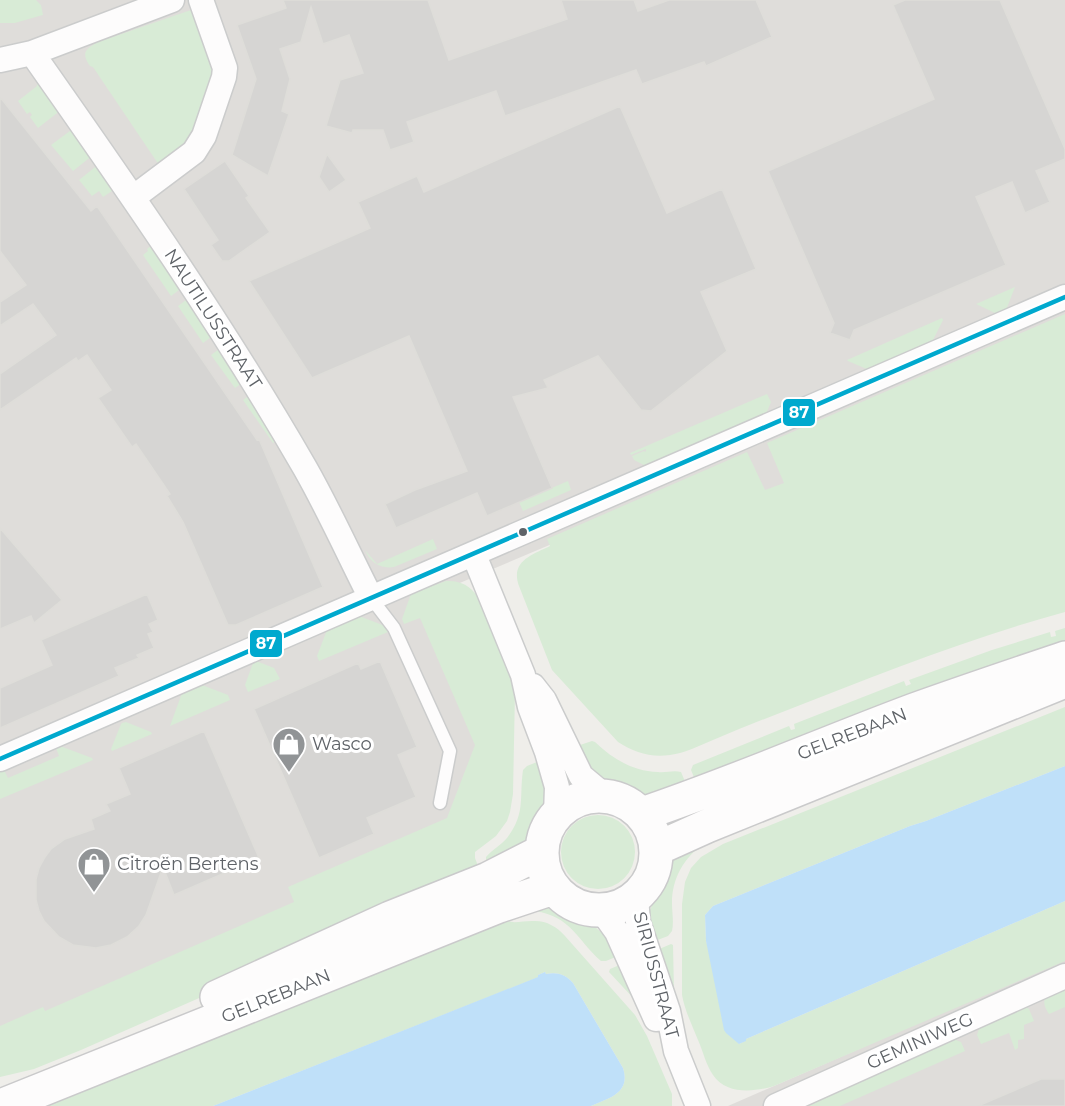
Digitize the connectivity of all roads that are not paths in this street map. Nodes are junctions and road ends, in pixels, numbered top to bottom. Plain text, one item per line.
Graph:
1 (172, 0) edge
2 (201, 0) edge
3 (32, 52) junction
4 (0, 60) edge
5 (134, 197) junction
6 (1065, 297) edge
7 (474, 555) junction
8 (371, 598) junction
9 (1065, 658) edge
10 (523, 675) junction
11 (1065, 681) edge
12 (0, 759) edge
13 (605, 796) junction
14 (440, 803) dead end
15 (642, 814) junction
16 (556, 815) junction
17 (656, 849) junction
18 (541, 852) junction
19 (552, 888) junction
20 (636, 898) junction
21 (602, 911) junction
22 (1065, 976) edge
23 (676, 1051) junction
24 (0, 1088) edge
25 (1, 1106) edge
26 (698, 1106) edge
27 (776, 1106) edge

1 - 3 street
2 - 5 street
3 - 4 street
3 - 5 street, NAUTILUSSTRAAT
5 - 8 street, NAUTILUSSTRAAT
6 - 7 street
7 - 8 street
7 - 10 street
8 - 12 street
8 - 14 lane
9 - 15 street, GELREBAAN
10 - 13 street
10 - 16 street
11 - 17 street, GELREBAAN
13 - 15 street
13 - 16 street
15 - 17 street
16 - 18 street
17 - 20 street
18 - 19 street
18 - 24 street, GELREBAAN
19 - 21 street
19 - 25 street, GELREBAAN
20 - 21 street
20 - 23 street, SIRIUSSTRAAT
21 - 23 street, SIRIUSSTRAAT
22 - 27 street, GEMINIWEG
23 - 26 street, SIRIUSSTRAAT

